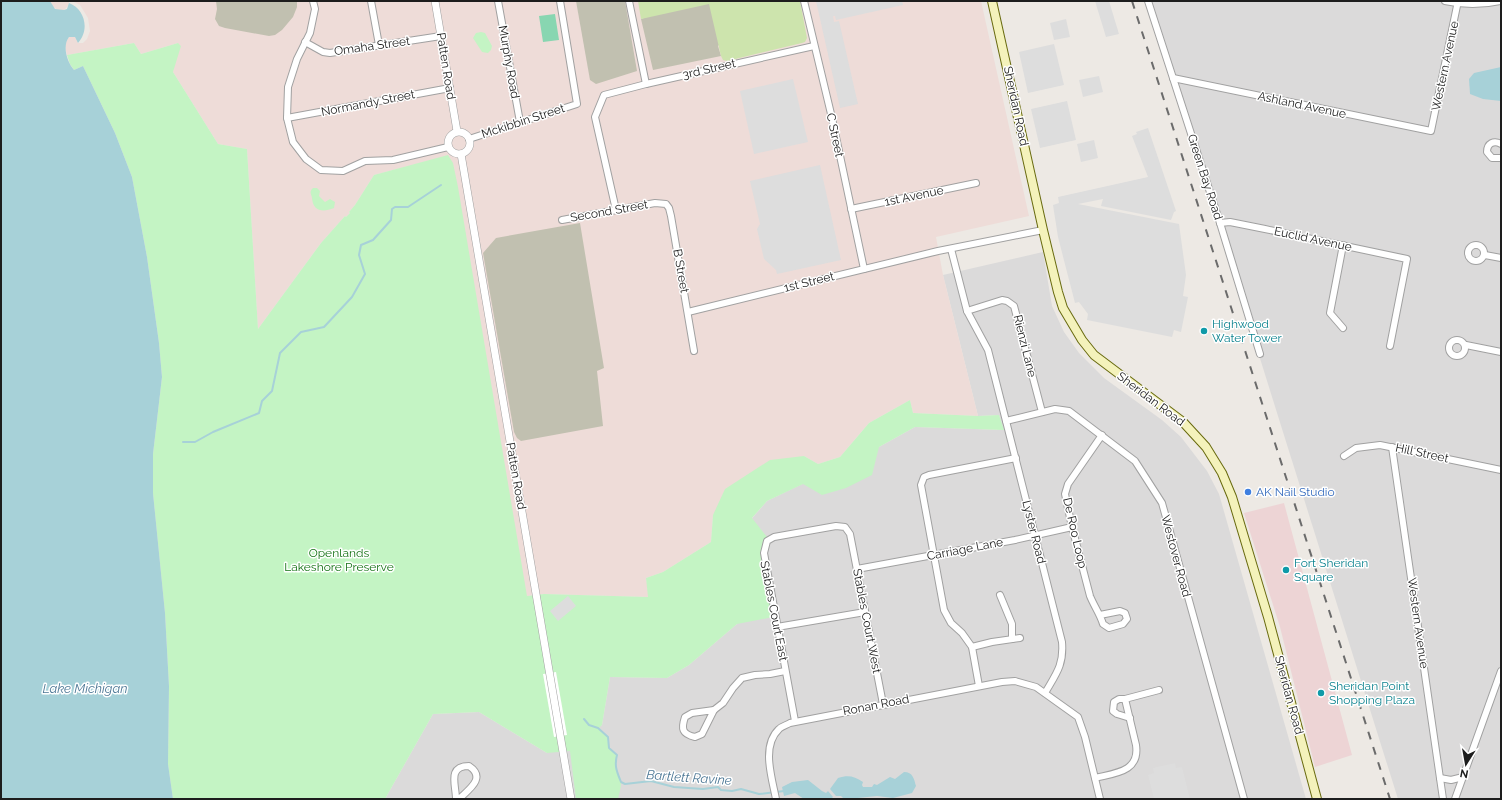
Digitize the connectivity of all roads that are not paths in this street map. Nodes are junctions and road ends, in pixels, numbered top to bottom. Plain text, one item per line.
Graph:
1 (313, 1) edge
2 (371, 1) edge
3 (435, 1) edge
4 (498, 1) edge
5 (560, 1) edge
6 (629, 1) edge
7 (804, 1) edge
8 (992, 1) edge
9 (1148, 1) edge
10 (1445, 1) edge
11 (1500, 1) edge
12 (1458, 2) edge
13 (441, 36) junction
14 (305, 42) junction
15 (379, 46) junction
16 (814, 46) junction
17 (1173, 78) junction
18 (646, 84) junction
19 (450, 88) junction
20 (287, 118) junction
21 (520, 122) junction
22 (1431, 131) joint
23 (457, 132) junction
24 (469, 139) junction
25 (1501, 144) edge
26 (448, 147) junction
27 (461, 154) junction
28 (1501, 158) edge
29 (976, 183) dead end
30 (655, 203) joint
31 (851, 209) junction
32 (616, 210) junction
33 (562, 220) dead end
34 (1220, 223) junction
35 (1043, 230) junction
36 (1343, 245) junction
37 (951, 249) junction
38 (1484, 255) dead end
39 (1501, 258) edge
40 (864, 269) junction
41 (967, 311) junction
42 (688, 312) junction
43 (1343, 328) dead end
44 (1390, 346) dead end
45 (1466, 346) dead end
46 (694, 351) dead end
47 (1501, 352) edge
48 (1260, 354) dead end
49 (1042, 412) junction
50 (1006, 421) junction
51 (1102, 436) junction
52 (1392, 447) junction
53 (1344, 456) dead end
54 (1016, 458) junction
55 (1501, 470) edge
56 (1072, 527) junction
57 (1035, 535) junction
58 (851, 539) joint
59 (934, 555) junction
60 (857, 569) junction
61 (1000, 595) dead end
62 (865, 612) junction
63 (1100, 615) dead end
64 (777, 627) junction
65 (1020, 638) dead end
66 (1012, 639) junction
67 (972, 647) junction
68 (785, 671) junction
69 (1501, 671) edge
70 (979, 686) junction
71 (1159, 690) dead end
72 (1045, 692) junction
73 (1125, 699) junction
74 (883, 704) junction
75 (714, 710) junction
76 (1130, 718) junction
77 (795, 721) junction
78 (1463, 777) junction
79 (1095, 778) junction
80 (1440, 778) junction
81 (458, 799) edge
82 (571, 799) edge
83 (776, 799) edge
84 (1100, 799) edge
85 (1244, 799) edge
86 (1317, 799) edge
87 (1443, 799) edge
88 (1455, 799) edge

1 - 14 street
2 - 15 street
3 - 13 street, Patten Road
4 - 21 street, Murphy Road
5 - 21 street, Mckibbin Street
6 - 18 street
7 - 16 street, C Street
8 - 35 main road, Sheridan Road
9 - 17 street, Green Bay Road
10 - 12 street
11 - 12 street
12 - 22 street, Western Avenue
13 - 15 street, Omaha Street
13 - 19 street, Patten Road
14 - 15 street, Omaha Street
14 - 20 street
16 - 18 street, 3rd Street
16 - 31 street, C Street
17 - 22 street, Ashland Avenue
17 - 34 street, Green Bay Road
18 - 32 street, 3rd Street
19 - 20 street, Normandy Street
19 - 23 street, Patten Road
20 - 26 street
21 - 24 street, Mckibbin Street
23 - 24 street
23 - 26 street
24 - 27 street
25 - 28 street
26 - 27 street
27 - 82 street, Patten Road
29 - 31 street, 1st Avenue
30 - 32 street, Second Street
30 - 42 street, B Street
31 - 40 street, C Street
32 - 33 street, Second Street
34 - 36 street, Euclid Avenue
34 - 48 street, Green Bay Road
35 - 37 street, 1st Street
35 - 86 main road, Sheridan Road
36 - 43 street
36 - 44 street, Euclid Avenue
37 - 40 street, 1st Street
37 - 41 street, Lyster Road
38 - 39 street
40 - 42 street, 1st Street
41 - 49 street, Rienzi Lane
41 - 50 street, Lyster Road
42 - 46 street, B Street
45 - 47 street
49 - 50 street, Westover Road
49 - 51 street, Westover Road
50 - 54 street, Lyster Road
51 - 56 street, De Roo Loop
51 - 85 street, Westover Road
52 - 53 street, Hill Street
52 - 55 street, Hill Street
52 - 80 street, Western Avenue
54 - 57 street, Lyster Road
54 - 59 street
56 - 57 street, Carriage Lane
56 - 63 street, De Roo Loop
57 - 59 street, Carriage Lane
57 - 72 street, Lyster Road
58 - 60 street, Stables Court West
58 - 64 street, Stables Court East
59 - 60 street, Carriage Lane
59 - 67 street
60 - 62 street, Stables Court West
61 - 66 street
62 - 64 street
62 - 74 street, Stables Court West
64 - 68 street, Stables Court East
65 - 66 street
66 - 67 street
67 - 70 street
68 - 75 street
68 - 77 street, Stables Court East
69 - 78 street
70 - 72 street, Ronan Road
70 - 74 street, Ronan Road
71 - 73 street
72 - 79 street
73 - 76 street
73 - 76 street
74 - 77 street, Ronan Road
75 - 75 street
76 - 79 street
77 - 83 street, Ronan Road
78 - 80 street
78 - 88 street
79 - 84 street
80 - 87 street, Western Avenue
81 - 81 street

